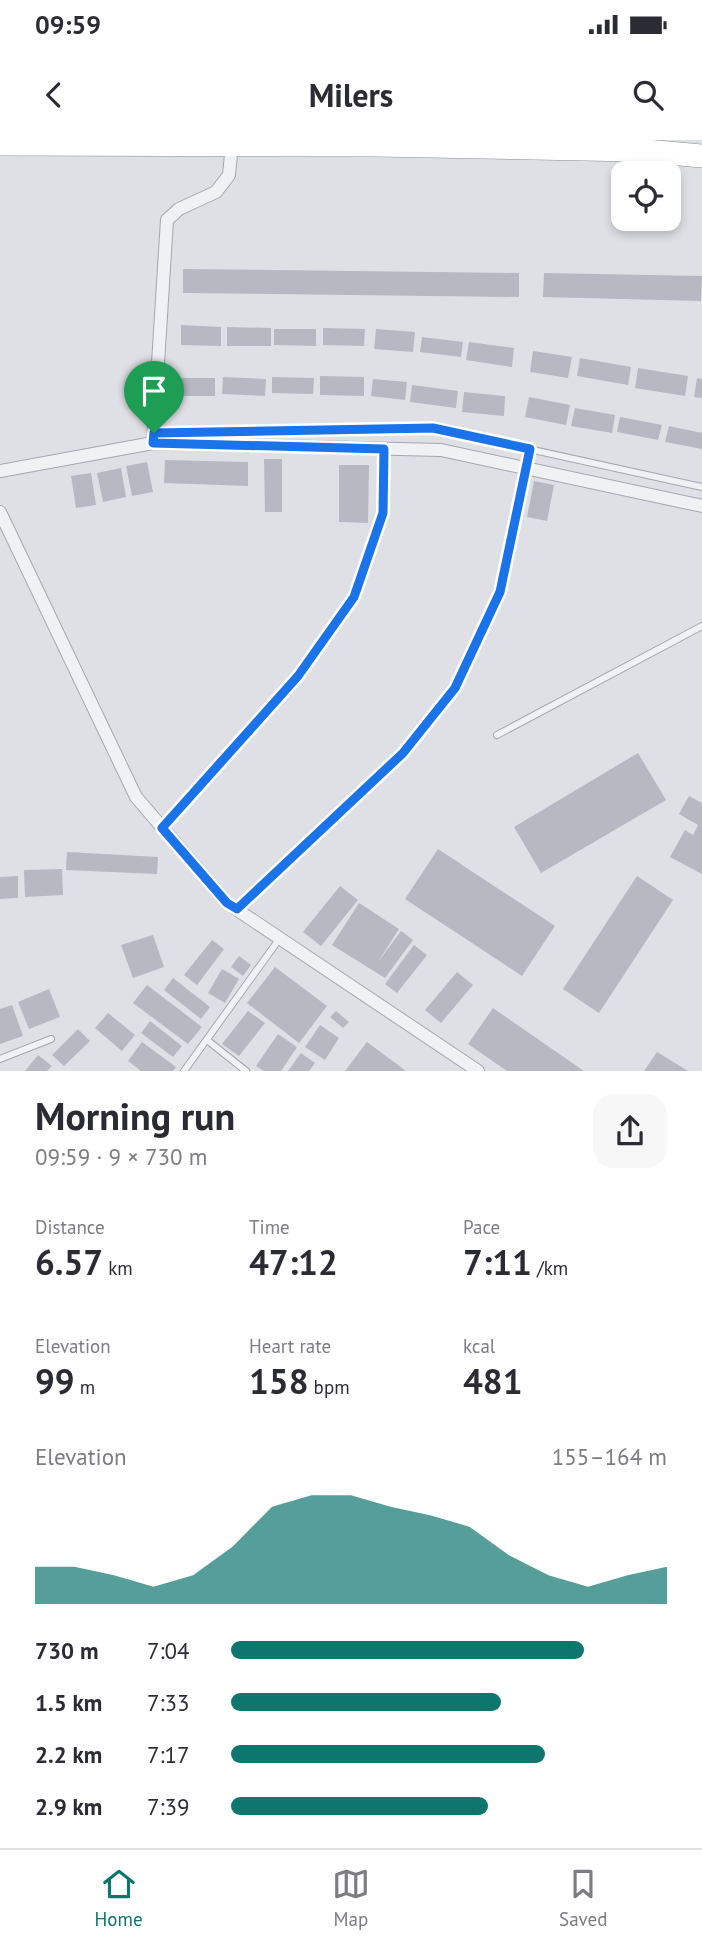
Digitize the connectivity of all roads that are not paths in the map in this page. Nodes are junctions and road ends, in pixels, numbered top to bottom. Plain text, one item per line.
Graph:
1 (0, 144) edge
2 (232, 144) junction
3 (702, 156) edge
4 (154, 438) junction
5 (384, 449) junction
6 (530, 449) junction
7 (526, 468) junction
8 (0, 471) edge
9 (702, 487) edge
10 (702, 506) edge
11 (0, 512) edge
12 (702, 626) edge
13 (497, 735) dead end
14 (162, 828) junction
15 (237, 909) junction
16 (280, 938) junction
17 (51, 1039) dead end
18 (207, 1040) junction
19 (0, 1059) edge
20 (184, 1071) edge
21 (246, 1071) edge
22 (478, 1071) edge

1 - 2 highway
2 - 3 highway
2 - 4 street
4 - 5 street
4 - 6 lane
4 - 8 street
5 - 7 street
5 - 14 lane
6 - 7 lane
6 - 9 lane
7 - 10 street
7 - 15 lane
11 - 14 street
12 - 13 lane
14 - 15 street
15 - 16 street
16 - 18 lane
16 - 22 street
17 - 19 lane
18 - 20 lane
18 - 21 lane

